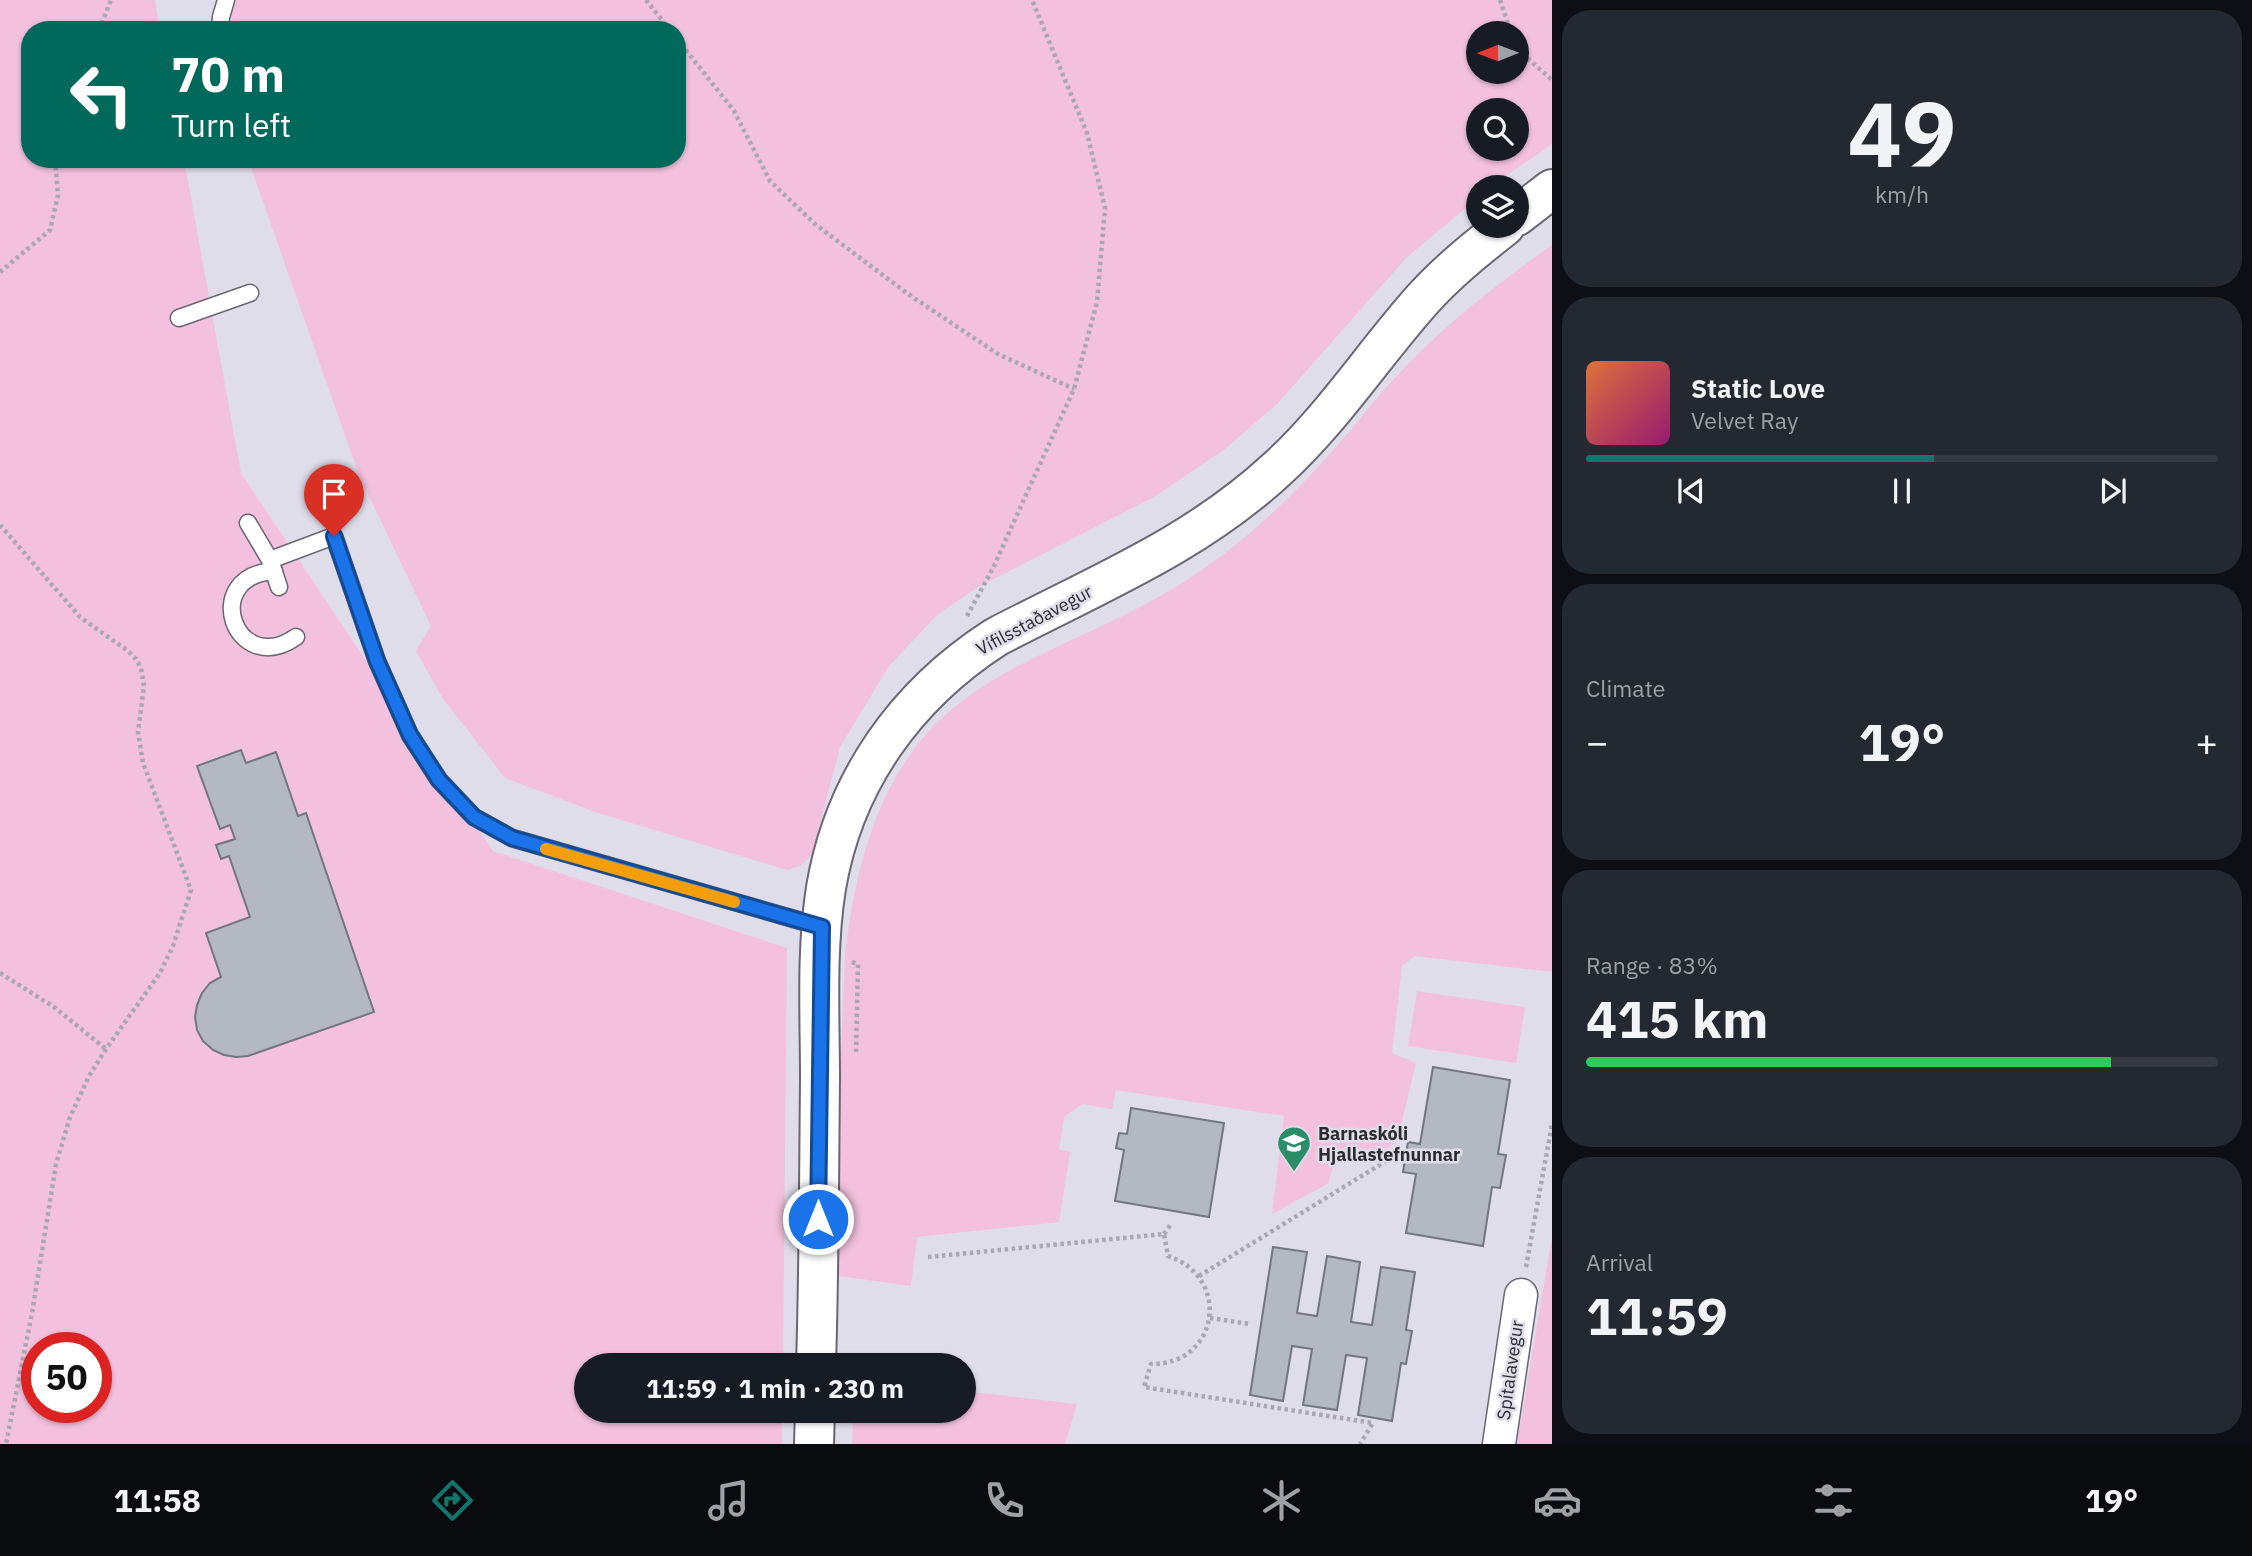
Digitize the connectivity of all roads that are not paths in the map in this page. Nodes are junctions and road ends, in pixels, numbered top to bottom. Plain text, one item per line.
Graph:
1 (226, 0) edge
2 (221, 21) edge
3 (1552, 189) edge
4 (1529, 207) edge
5 (1490, 238) edge
6 (250, 293) dead end
7 (179, 318) dead end
8 (248, 523) dead end
9 (274, 573) junction
10 (296, 637) dead end
11 (822, 927) junction
12 (1521, 1295) road end
13 (816, 1353) edge
14 (815, 1423) edge
15 (814, 1444) edge
16 (1499, 1444) edge

1 - 2 lane
3 - 4 main road
5 - 11 main road, Vífilsstaðavegur
6 - 7 lane
8 - 9 lane
9 - 10 lane
9 - 11 lane
11 - 13 main road, Vífilsstaðavegur
12 - 16 street, Spítalavegur
14 - 15 main road

